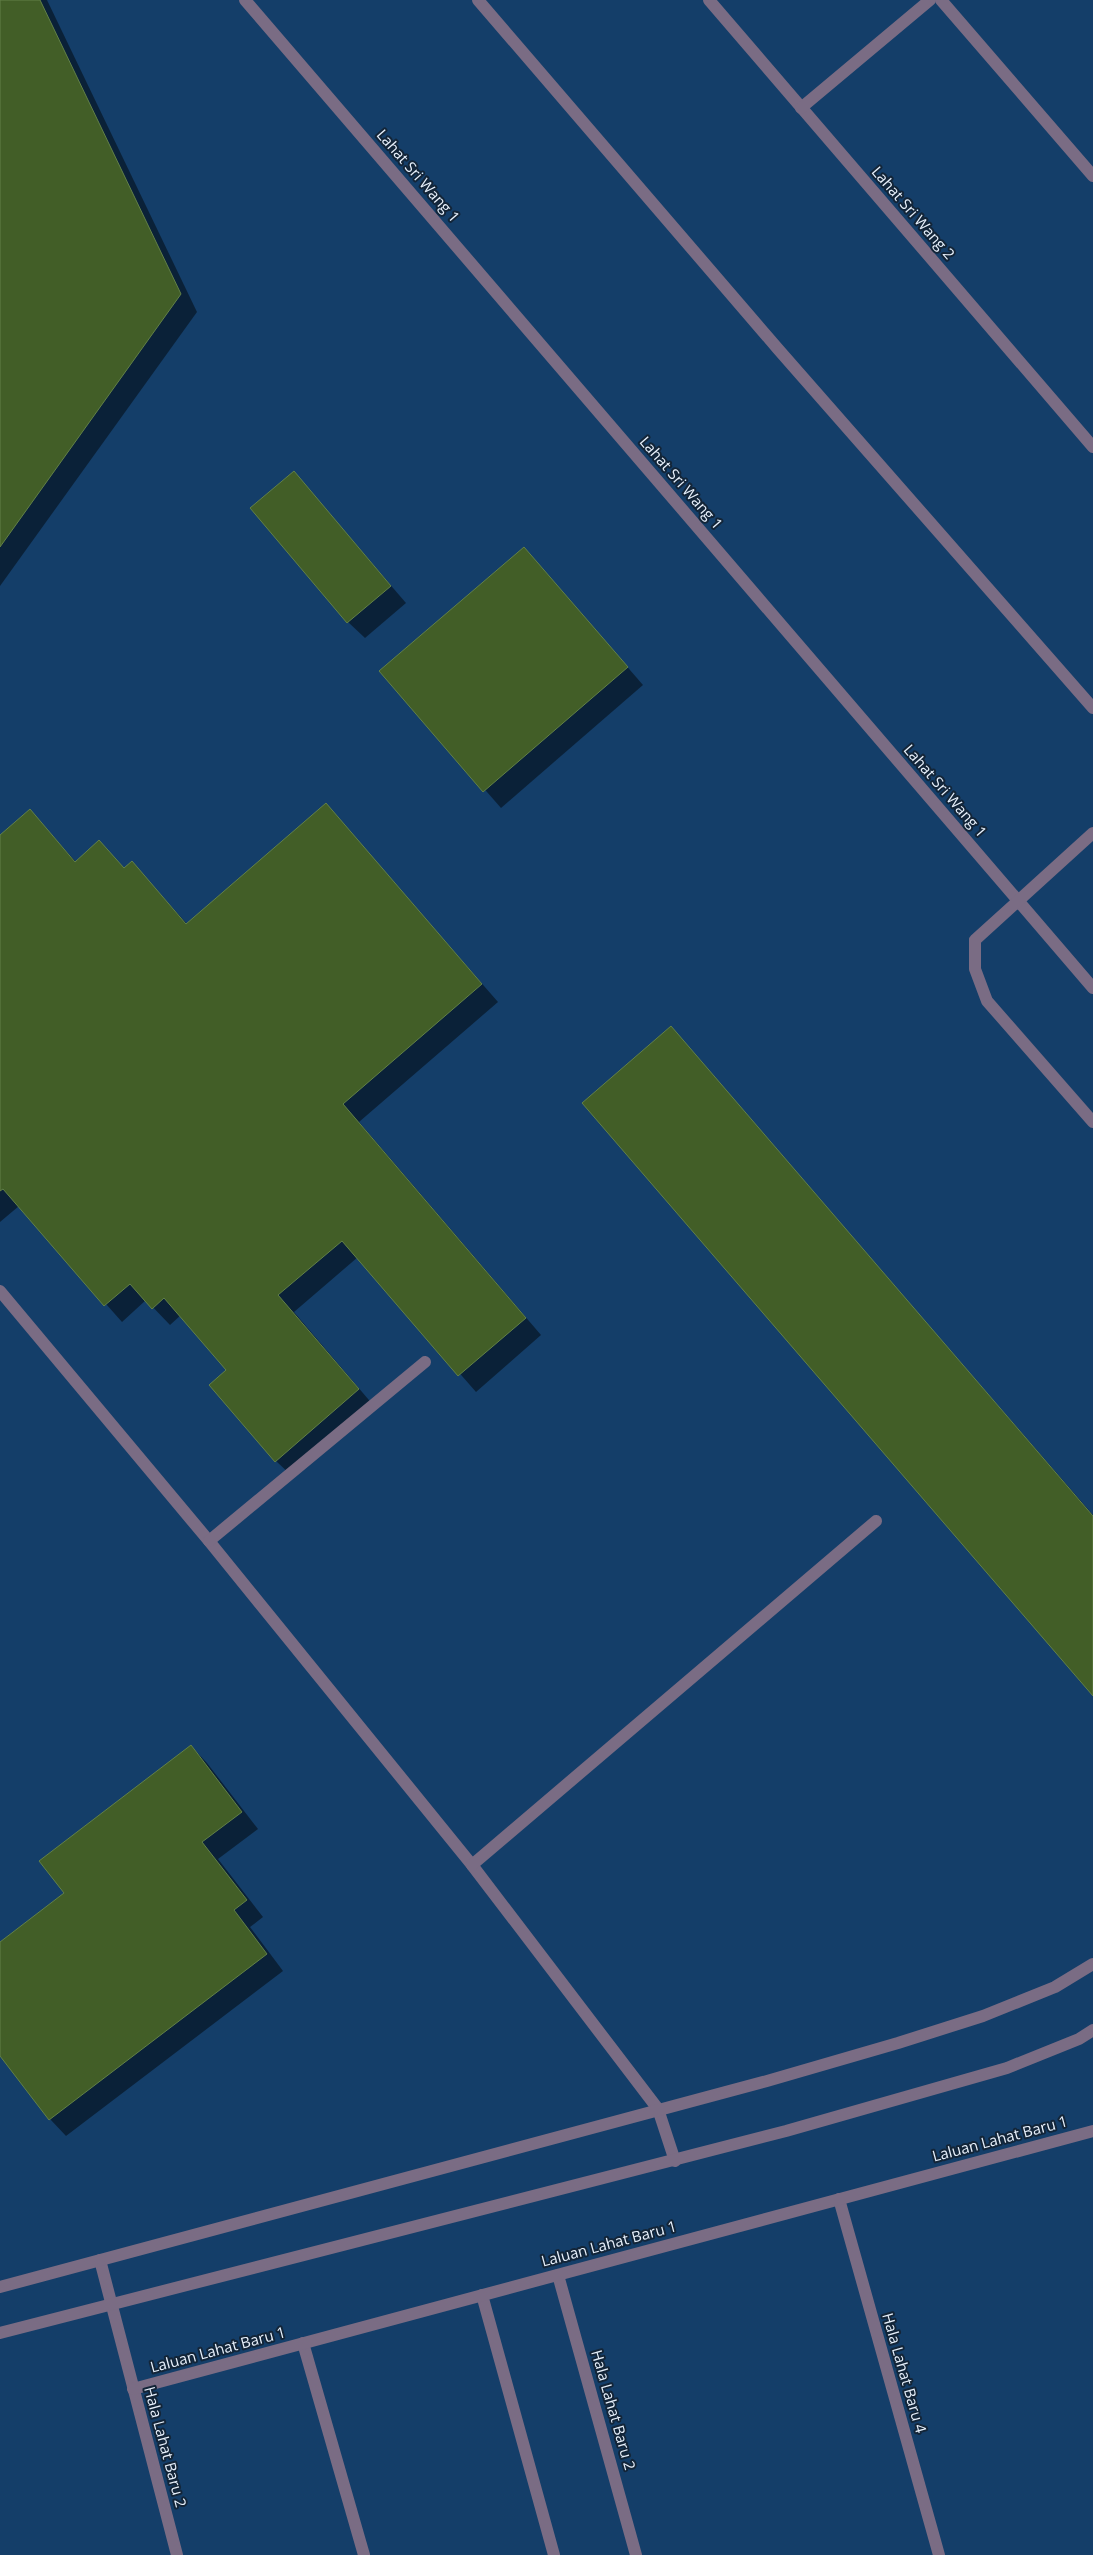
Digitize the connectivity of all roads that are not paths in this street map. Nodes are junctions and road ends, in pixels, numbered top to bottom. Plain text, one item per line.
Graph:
1 (245, 0) edge
2 (478, 0) edge
3 (709, 0) edge
4 (930, 0) edge
5 (941, 0) edge
6 (801, 108) junction
7 (1093, 176) edge
8 (1093, 447) edge
9 (1093, 708) edge
10 (1093, 834) edge
11 (1019, 901) junction
12 (1093, 988) edge
13 (1093, 1122) edge
14 (0, 1291) edge
15 (425, 1362) dead end
16 (876, 1521) dead end
17 (209, 1541) junction
18 (472, 1865) junction
19 (1093, 1964) edge
20 (1093, 2030) edge
21 (658, 2109) junction
22 (1093, 2131) edge
23 (676, 2160) junction
24 (839, 2199) junction
25 (100, 2260) junction
26 (558, 2274) junction
27 (0, 2287) edge
28 (482, 2295) junction
29 (111, 2304) junction
30 (0, 2333) edge
31 (303, 2344) junction
32 (133, 2389) junction
33 (177, 2555) edge
34 (364, 2555) edge
35 (554, 2555) edge
36 (636, 2555) edge
37 (938, 2555) edge

1 - 11 street, Lahat Sri Wang 1
2 - 9 street
3 - 6 street, Lahat Sri Wang 2
4 - 6 street
5 - 7 street
6 - 8 street, Lahat Sri Wang 2
10 - 11 street
11 - 12 street, Lahat Sri Wang 1
11 - 13 street
14 - 17 street
15 - 17 street
16 - 18 street
17 - 18 street
18 - 21 street
19 - 21 street
20 - 23 street
21 - 23 street
21 - 25 street
22 - 24 street, Laluan Lahat Baru 1
23 - 29 street
24 - 26 street, Laluan Lahat Baru 1
24 - 37 street, Hala Lahat Baru 4
25 - 27 street
25 - 29 street, Hala Lahat Baru 2
26 - 28 street, Laluan Lahat Baru 1
26 - 36 street, Hala Lahat Baru 2
28 - 31 street, Laluan Lahat Baru 1
28 - 35 street
29 - 30 street
29 - 32 street, Hala Lahat Baru 2
31 - 32 street, Laluan Lahat Baru 1
31 - 34 street
32 - 33 street, Hala Lahat Baru 2

